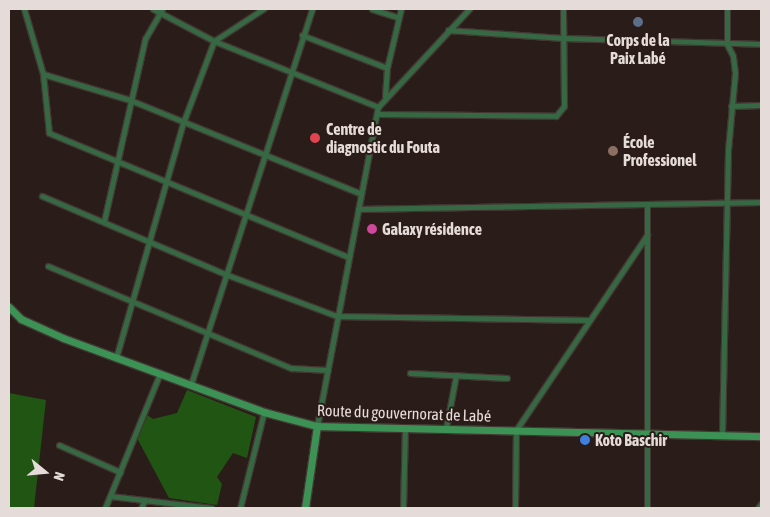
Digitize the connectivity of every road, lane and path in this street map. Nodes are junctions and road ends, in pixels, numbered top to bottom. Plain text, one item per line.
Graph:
1 (24, 9) edge
2 (263, 9) edge
3 (312, 9) edge
4 (372, 9) edge
5 (402, 9) edge
6 (469, 9) edge
7 (563, 9) edge
8 (727, 9) edge
9 (158, 10) edge
10 (399, 18) junction
11 (448, 30) junction
12 (302, 35) junction
13 (563, 38) junction
14 (214, 41) junction
15 (727, 44) junction
16 (761, 44) edge
17 (387, 68) junction
18 (290, 73) junction
19 (43, 74) junction
20 (385, 97) junction
21 (130, 100) junction
22 (761, 105) edge
23 (731, 106) junction
24 (378, 107) junction
25 (377, 114) junction
26 (183, 123) junction
27 (264, 156) junction
28 (116, 164) junction
29 (166, 184) junction
30 (361, 194) junction
31 (42, 196) dead end
32 (728, 202) junction
33 (761, 202) edge
34 (647, 204) junction
35 (358, 209) junction
36 (245, 215) junction
37 (104, 221) junction
38 (647, 235) junction
39 (149, 241) junction
40 (348, 257) junction
41 (48, 266) dead end
42 (225, 274) junction
43 (132, 301) junction
44 (9, 307) edge
45 (337, 316) junction
46 (588, 320) junction
47 (206, 335) junction
48 (116, 358) junction
49 (328, 370) junction
50 (160, 373) junction
51 (410, 373) dead end
52 (456, 375) junction
53 (507, 378) dead end
54 (191, 384) junction
55 (264, 412) junction
56 (317, 426) junction
57 (405, 427) junction
58 (446, 428) junction
59 (516, 430) junction
60 (647, 432) junction
61 (722, 436) junction
62 (761, 436) edge
63 (59, 445) dead end
64 (120, 472) junction
65 (110, 496) junction
66 (145, 500) junction
67 (761, 504) edge
68 (105, 508) edge
69 (141, 508) edge
70 (211, 508) edge
71 (240, 508) edge
72 (305, 508) edge
73 (403, 508) edge
74 (515, 508) edge
75 (646, 508) edge
76 (758, 508) edge

1 - 19 street
2 - 14 street
3 - 12 street
4 - 10 street
5 - 10 street
6 - 11 street
7 - 13 street
8 - 15 street
9 - 14 street
9 - 21 street
10 - 17 street
11 - 13 street
11 - 20 street
12 - 17 street
12 - 18 street
13 - 15 street
13 - 25 street
14 - 18 street
14 - 26 street
15 - 16 street
15 - 23 street
17 - 20 street
18 - 24 street
18 - 27 street
19 - 21 street
19 - 28 street
20 - 24 street
21 - 26 street
21 - 28 street
22 - 23 street
23 - 32 street
24 - 25 street
25 - 30 street
26 - 27 street
26 - 29 street
27 - 30 street
27 - 36 street
28 - 29 street
28 - 37 street
29 - 36 street
29 - 39 street
30 - 35 street
31 - 37 street
32 - 33 street
32 - 34 street
32 - 61 street
34 - 35 street
34 - 38 street
35 - 40 street
36 - 40 street
36 - 42 street
37 - 39 street
38 - 46 street
38 - 60 street
39 - 42 street
39 - 43 street
40 - 45 street
41 - 43 street
42 - 45 street
42 - 47 street
43 - 47 street
43 - 48 street
44 - 48 street, Route du gouvernorat de Labé
45 - 46 street
45 - 49 street
46 - 59 street
47 - 49 street
47 - 54 street
48 - 50 street, Route du gouvernorat de Labé
49 - 56 street
50 - 54 street, Route du gouvernorat de Labé
50 - 64 street
51 - 52 street
52 - 53 street
52 - 58 street
54 - 55 street, Route du gouvernorat de Labé
55 - 56 street, Route du gouvernorat de Labé
55 - 71 street
56 - 57 street, Route du gouvernorat de Labé
56 - 72 street
57 - 58 street, Route du gouvernorat de Labé
57 - 73 street
58 - 59 street, Route du gouvernorat de Labé
59 - 60 street, Route du gouvernorat de Labé
59 - 74 street
60 - 61 street, Route du gouvernorat de Labé
60 - 75 street
61 - 62 street, Route du gouvernorat de Labé
63 - 64 street
64 - 65 street
65 - 66 street
65 - 68 street
66 - 69 street
66 - 70 street
67 - 76 street

